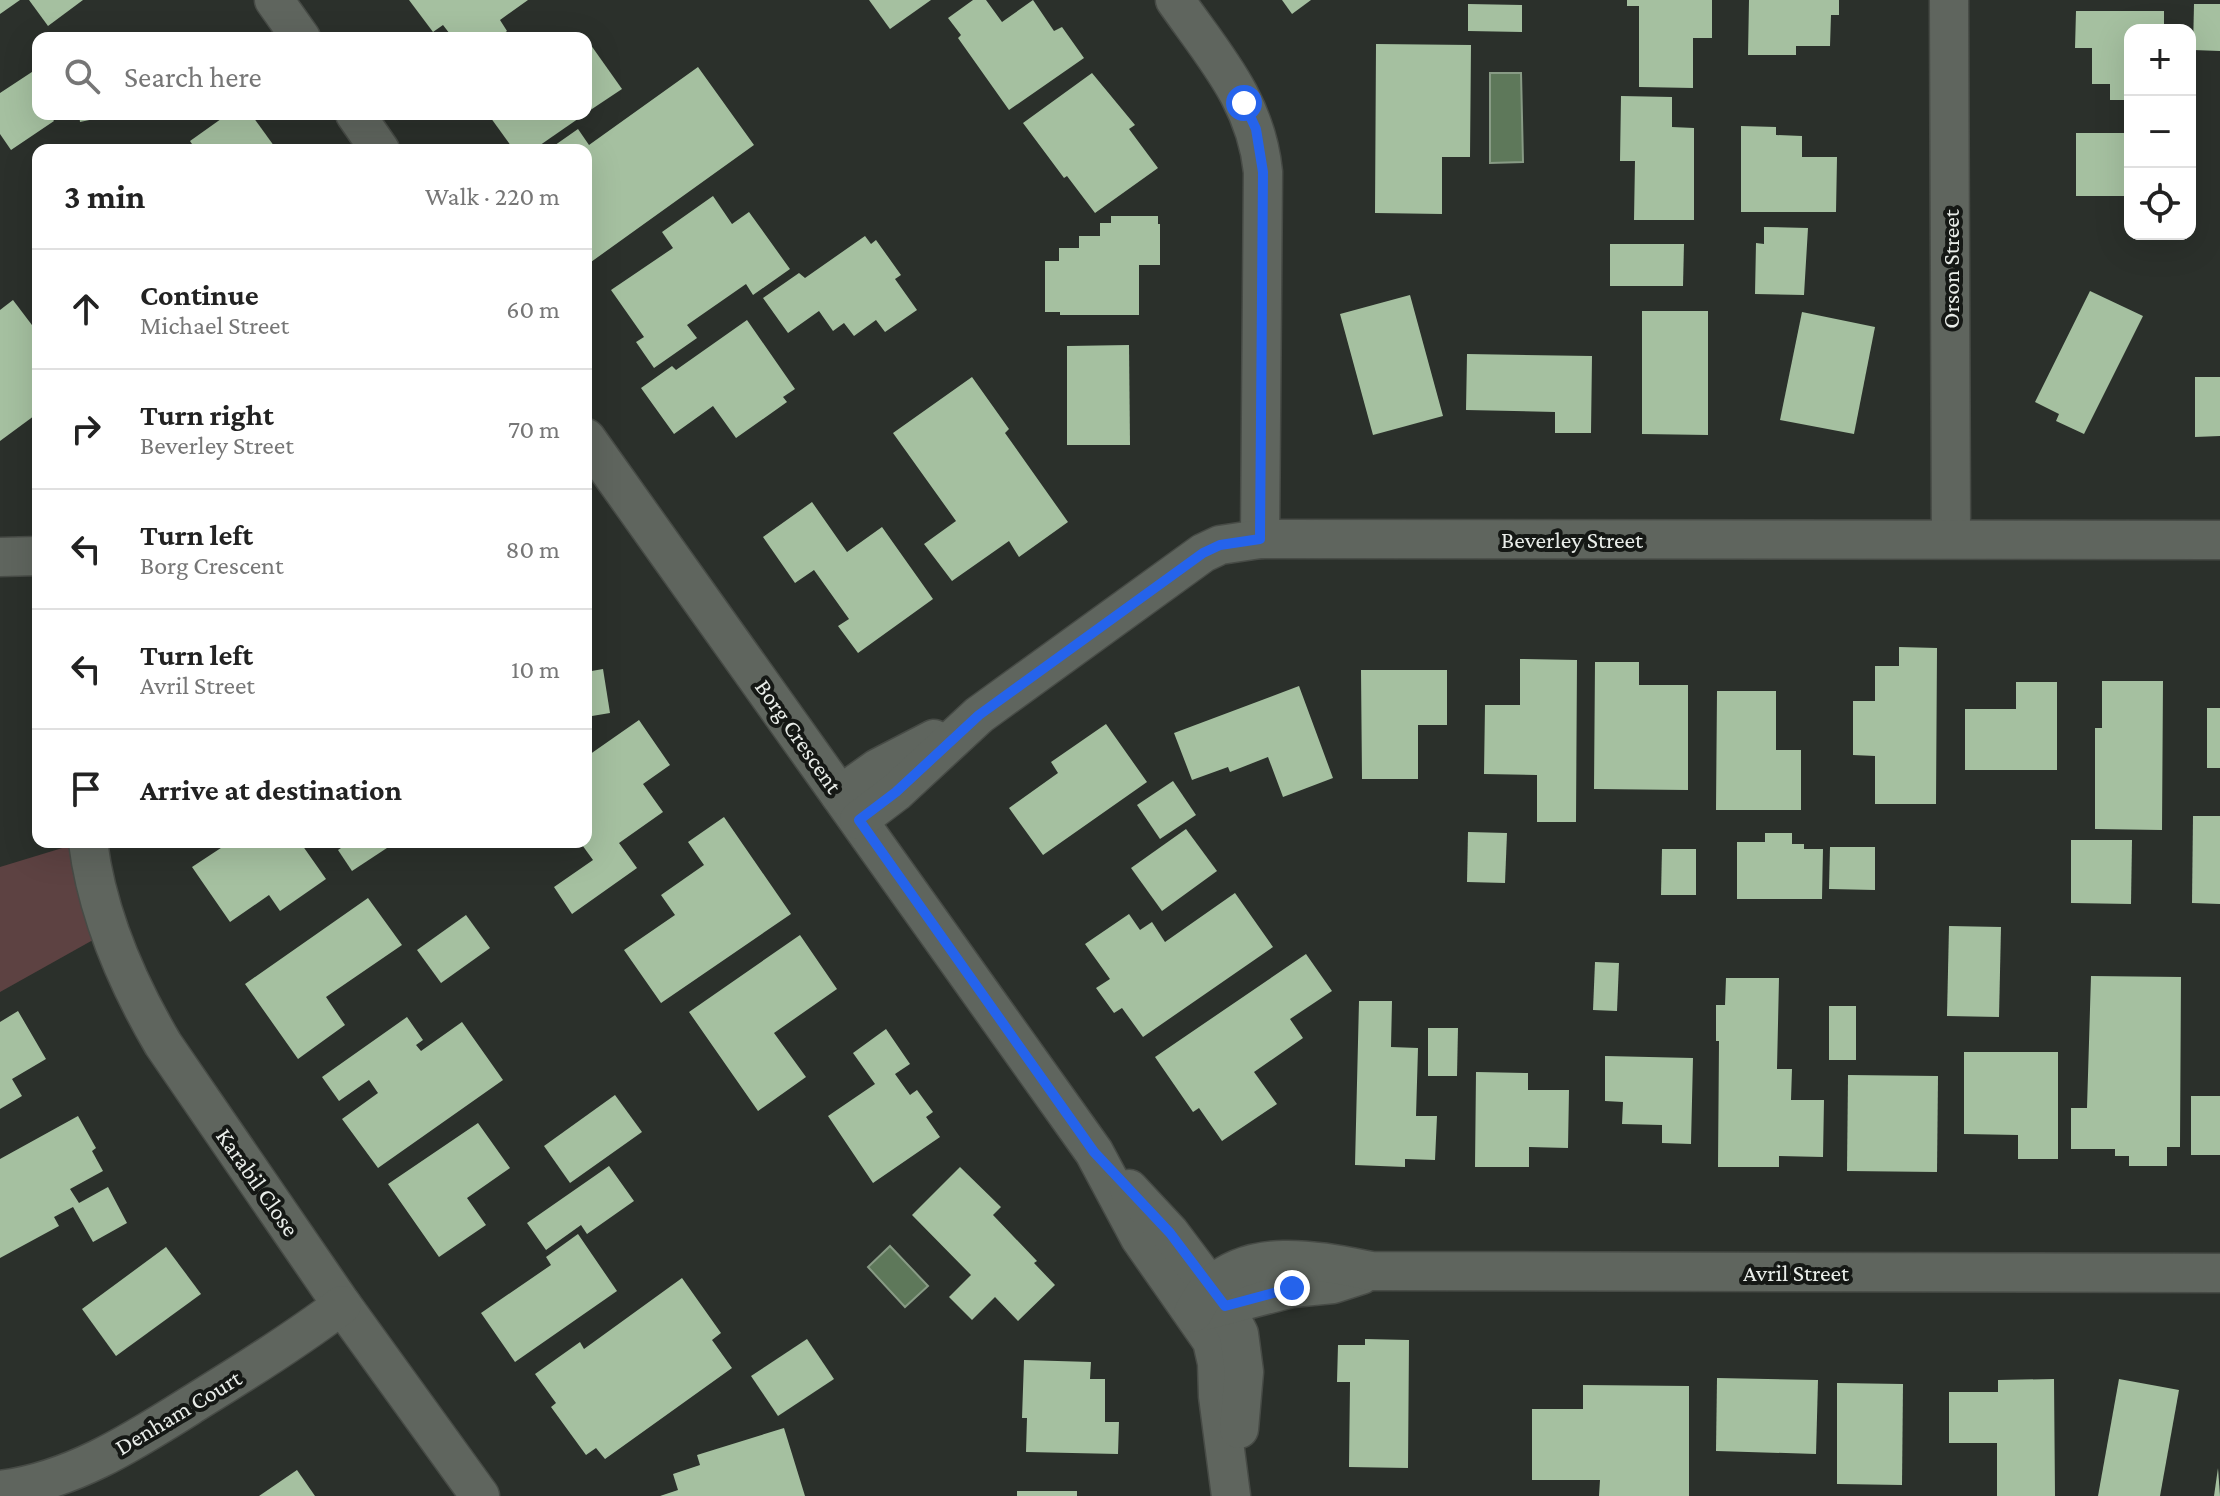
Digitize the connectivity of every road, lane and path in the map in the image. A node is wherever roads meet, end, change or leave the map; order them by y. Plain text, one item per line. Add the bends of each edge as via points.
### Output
1 (274, 0) edge
2 (1175, 0) edge
3 (1949, 0) edge
4 (297, 32) edge
5 (359, 120) edge
6 (376, 144) edge
7 (592, 446) edge
8 (1260, 539) junction
9 (1951, 539) junction
10 (2220, 540) edge
11 (32, 556) edge
12 (0, 557) edge
13 (850, 808) junction
14 (89, 848) edge
15 (2220, 1273) edge
16 (1209, 1302) junction
17 (342, 1305) junction
18 (0, 1490) edge
19 (480, 1496) edge
20 (1232, 1496) edge

1 - 4 street
2 - 8 street via 1237,89 1260,145
3 - 9 street, Orson Street
5 - 6 street
7 - 13 street, Borg Crescent
8 - 9 street, Beverley Street
8 - 13 street, Beverley Street via 1203,553 979,715 878,768
9 - 10 street, Beverley Street
11 - 12 street
13 - 16 street, Borg Crescent via 1094,1152 1140,1238
14 - 17 street, Karabil Close via 103,913 142,1008
15 - 16 street, Avril Street via 1371,1271 1333,1284
16 - 20 street, Borg Crescent
17 - 18 street, Denham Court via 99,1460 28,1487
17 - 19 street, Karabil Close

